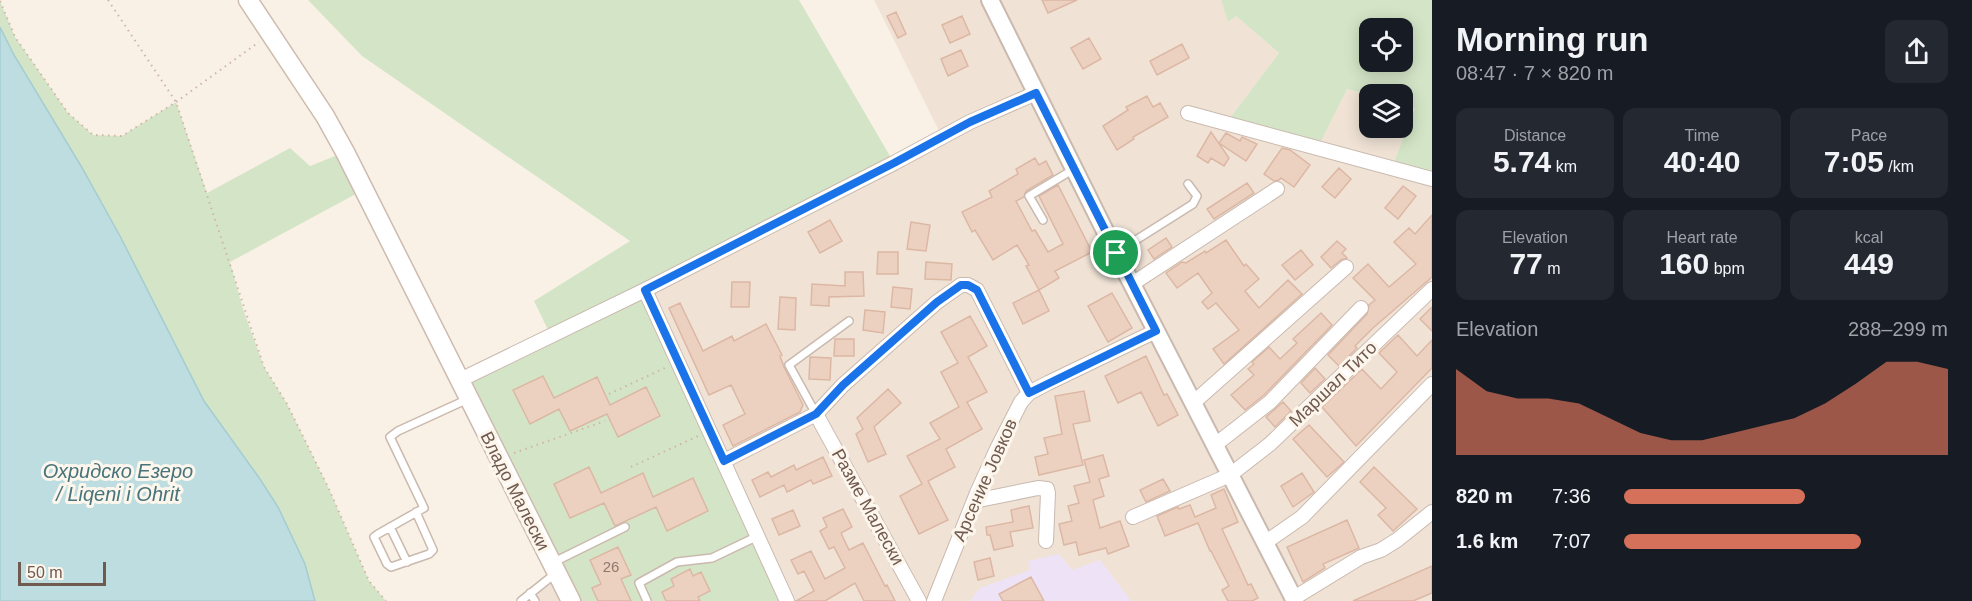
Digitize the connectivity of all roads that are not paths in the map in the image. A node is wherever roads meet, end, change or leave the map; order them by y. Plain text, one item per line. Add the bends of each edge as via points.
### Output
1 (249, 0) edge
2 (990, 0) edge
3 (1036, 93) junction
4 (1188, 113) dead end
5 (1074, 169) junction
6 (1432, 179) edge
7 (1188, 184) dead end
8 (1277, 189) dead end
9 (1043, 220) dead end
10 (1116, 253) junction
11 (1346, 267) dead end
12 (1132, 284) junction
13 (1432, 289) edge
14 (645, 290) junction
15 (1361, 308) dead end
16 (849, 321) dead end
17 (1156, 331) junction
18 (460, 380) junction
19 (1432, 384) edge
20 (1029, 393) junction
21 (469, 398) junction
22 (1193, 403) junction
23 (816, 414) junction
24 (1215, 445) junction
25 (724, 461) junction
26 (1230, 475) junction
27 (974, 501) junction
28 (416, 512) junction
29 (1432, 512) edge
30 (1133, 517) dead end
31 (390, 527) junction
32 (625, 527) dead end
33 (758, 536) junction
34 (1046, 541) dead end
35 (1266, 542) junction
36 (407, 562) junction
37 (554, 568) junction
38 (530, 593) junction
39 (1295, 599) edge
40 (520, 601) edge
41 (535, 601) edge
42 (571, 601) edge
43 (647, 601) edge
44 (787, 601) edge
45 (919, 601) edge
46 (934, 601) edge

1 - 18 main road, Владо Малески via 345,152
2 - 3 street
3 - 5 street
3 - 14 street via 970,122
4 - 6 street
5 - 9 lane via 1029,196
5 - 10 street
7 - 10 lane via 1197,196 1193,204
8 - 12 street
10 - 12 street
11 - 22 street
12 - 17 street
13 - 26 street, Маршал Тито via 1270,444
14 - 18 street
14 - 25 street
15 - 24 street, Маршал Тито via 1270,402
16 - 23 lane via 789,365
17 - 20 street, Арсение Јовков
17 - 22 street
18 - 21 main road, Владо Малески
19 - 35 street via 1302,517
20 - 23 street via 977,290 961,285 860,370
20 - 27 street, Арсение Јовков via 1014,414
21 - 28 lane via 390,437 424,508
21 - 37 main road, Владо Малески
22 - 24 street
23 - 25 street
23 - 45 street, Разме Малески
24 - 26 street
25 - 33 street
26 - 30 street, Маршал Тито
26 - 35 street
27 - 34 street via 1047,489
27 - 46 street, Арсение Јовков
28 - 31 lane
28 - 36 lane via 433,550
29 - 39 street via 1397,540 1361,557
31 - 36 lane
31 - 36 lane via 374,537 375,542 391,567
32 - 37 lane
33 - 43 lane via 712,558 677,562 639,583
33 - 44 street
35 - 39 street
37 - 38 lane
37 - 42 main road, Владо Малески
38 - 40 lane
38 - 41 lane

